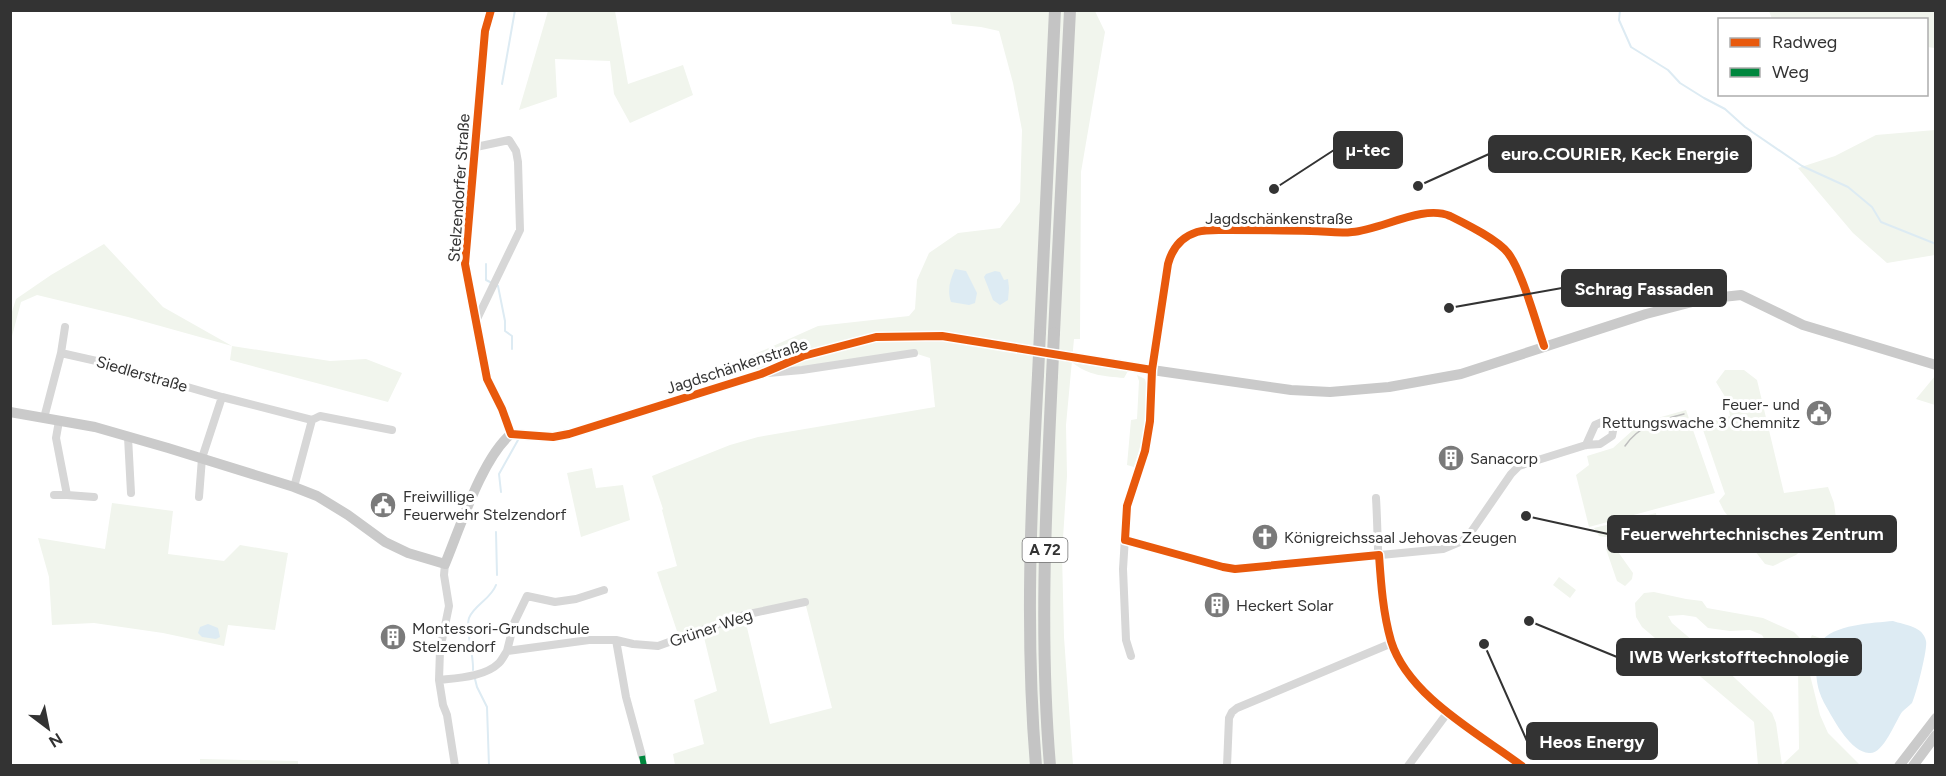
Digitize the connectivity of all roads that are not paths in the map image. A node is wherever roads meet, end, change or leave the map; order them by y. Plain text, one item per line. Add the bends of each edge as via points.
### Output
1 (491, 10) edge
2 (1055, 10) edge
3 (1070, 10) edge
4 (476, 147) junction
5 (476, 321) junction
6 (65, 327) dead end
7 (1544, 346) junction
8 (61, 353) junction
9 (914, 353) dead end
10 (1935, 365) edge
11 (1152, 370) junction
12 (761, 374) junction
13 (222, 397) junction
14 (10, 412) edge
15 (44, 418) junction
16 (312, 420) junction
17 (59, 421) junction
18 (392, 430) dead end
19 (511, 434) junction
20 (128, 437) junction
21 (1586, 445) dead end
22 (202, 458) junction
23 (294, 487) junction
24 (131, 493) dead end
25 (54, 495) dead end
26 (67, 495) junction
27 (94, 497) dead end
28 (199, 497) dead end
29 (1376, 498) dead end
30 (1125, 540) junction
31 (1379, 555) junction
32 (445, 564) junction
33 (603, 590) dead end
34 (805, 602) dead end
35 (616, 640) junction
36 (1392, 643) junction
37 (507, 651) junction
38 (1131, 656) dead end
39 (439, 680) junction
40 (1448, 712) junction
41 (1935, 718) edge
42 (1935, 735) edge
43 (642, 756) dead end
44 (455, 765) edge
45 (1036, 765) edge
46 (1050, 765) edge
47 (1227, 765) edge
48 (1408, 765) edge
49 (1521, 765) edge
50 (1899, 765) edge
51 (1913, 765) edge

1 - 4 street, Stelzendorfer Straße via 485,31
2 - 45 highway, A 72, bridge via 1032,490 1029,636
3 - 46 highway, A 72, bridge via 1046,525 1043,639
4 - 5 street, Stelzendorfer Straße via 465,264
4 - 5 street via 509,140 516,151 520,230
5 - 19 street, Stelzendorfer Straße via 487,379
6 - 8 street
7 - 10 main road, Jagdschänkenstraße via 1686,304 1741,295 1803,325
7 - 11 main road, Jagdschänkenstraße via 1461,374 1370,390 1291,390
7 - 11 street, Jagdschänkenstraße via 1508,253 1455,219 1432,212 1350,233 1250,230 1200,231 1187,236 1173,250 1168,264
8 - 13 street, Siedlerstraße
8 - 15 street
9 - 12 street, Jagdschänkenstraße
11 - 12 main road, Jagdschänkenstraße via 942,336 876,337 803,356
11 - 30 street, Jagdschänkenstraße via 1150,421 1145,451 1127,506
12 - 19 main road, Jagdschänkenstraße via 569,434
13 - 16 street, Siedlerstraße
13 - 22 street
14 - 15 main road
15 - 17 main road
16 - 18 street, Siedlerstraße via 320,416
16 - 23 street
17 - 20 main road
17 - 26 street via 56,438
19 - 32 main road via 484,473
20 - 22 main road
20 - 24 street
21 - 31 street via 1519,466 1462,541 1443,549
22 - 23 main road
22 - 28 street
23 - 32 main road via 317,496 392,546
25 - 26 street
26 - 27 street
29 - 31 street
30 - 31 street via 1235,568
30 - 38 street, Jagdschänkenstraße via 1126,640
31 - 36 street
32 - 39 street via 449,606 440,650
33 - 37 street via 555,602 527,596
34 - 35 street, Grüner Weg via 744,615 658,646
35 - 37 street, Grüner Weg
35 - 43 street
36 - 40 street via 1422,691
36 - 47 street via 1237,708 1229,718
37 - 39 street via 499,663 487,670
39 - 44 street
40 - 48 street
40 - 49 street
41 - 50 main road
42 - 51 main road

